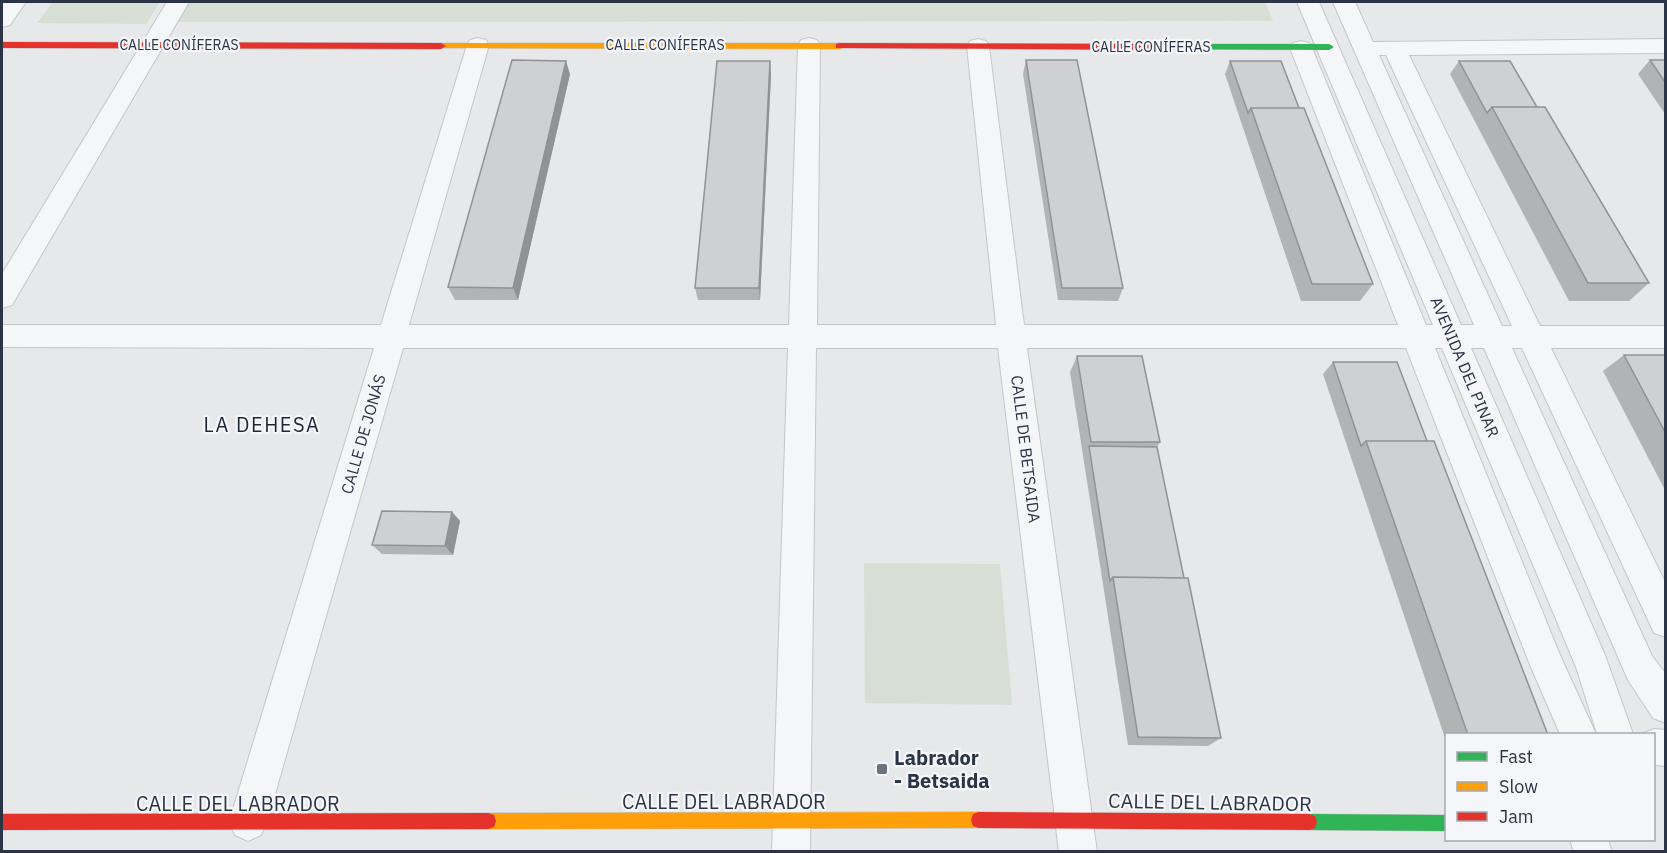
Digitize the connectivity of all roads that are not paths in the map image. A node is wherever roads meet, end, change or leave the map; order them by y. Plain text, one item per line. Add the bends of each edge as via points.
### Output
1 (15, 2) edge
2 (178, 2) edge
3 (1308, 2) edge
4 (1344, 2) edge
5 (2, 20) edge
6 (2, 45) edge
7 (152, 45) junction
8 (478, 45) junction
9 (809, 45) junction
10 (978, 46) junction
11 (1665, 46) edge
12 (1315, 48) junction
13 (1366, 48) junction
14 (1394, 48) junction
15 (2, 297) edge
16 (2, 336) edge
17 (392, 336) junction
18 (803, 337) junction
19 (1011, 337) junction
20 (1416, 337) junction
21 (1452, 337) junction
22 (1494, 337) junction
23 (1531, 337) junction
24 (1665, 337) edge
25 (1665, 621) edge
26 (1665, 705) edge
27 (1577, 733) edge
28 (1614, 733) edge
29 (793, 820) junction
30 (2, 822) edge
31 (248, 822) junction
32 (1445, 823) edge
33 (1076, 836) edge
34 (791, 852) edge

1 - 5 street
2 - 7 street
3 - 12 street, AVENIDA DEL PINAR
4 - 13 street
6 - 7 street, CALLE CONÍFERAS
7 - 8 street, CALLE CONÍFERAS
7 - 15 street
8 - 9 street, CALLE CONÍFERAS
8 - 17 street, CALLE DE JONÁS
9 - 10 street, CALLE CONÍFERAS
9 - 18 street
10 - 12 street, CALLE CONÍFERAS
10 - 19 street, CALLE DE BETSAIDA
11 - 14 street
12 - 20 street, AVENIDA DEL PINAR
12 - 21 street, AVENIDA DEL PINAR
13 - 14 street
13 - 22 street
14 - 23 street
16 - 17 street
17 - 18 street
17 - 31 street, CALLE DE JONÁS
18 - 19 street
18 - 29 street
19 - 20 street
19 - 33 street, CALLE DE BETSAIDA
20 - 21 street
20 - 27 street, AVENIDA DEL PINAR via 1546,666
21 - 22 street
21 - 28 street, AVENIDA DEL PINAR via 1593,667
22 - 23 street
22 - 26 street via 1640,668
23 - 24 street
23 - 25 street
29 - 31 street, CALLE DEL LABRADOR
29 - 33 street, CALLE DEL LABRADOR
29 - 34 street
30 - 31 street, CALLE DEL LABRADOR
32 - 33 street, CALLE DEL LABRADOR

